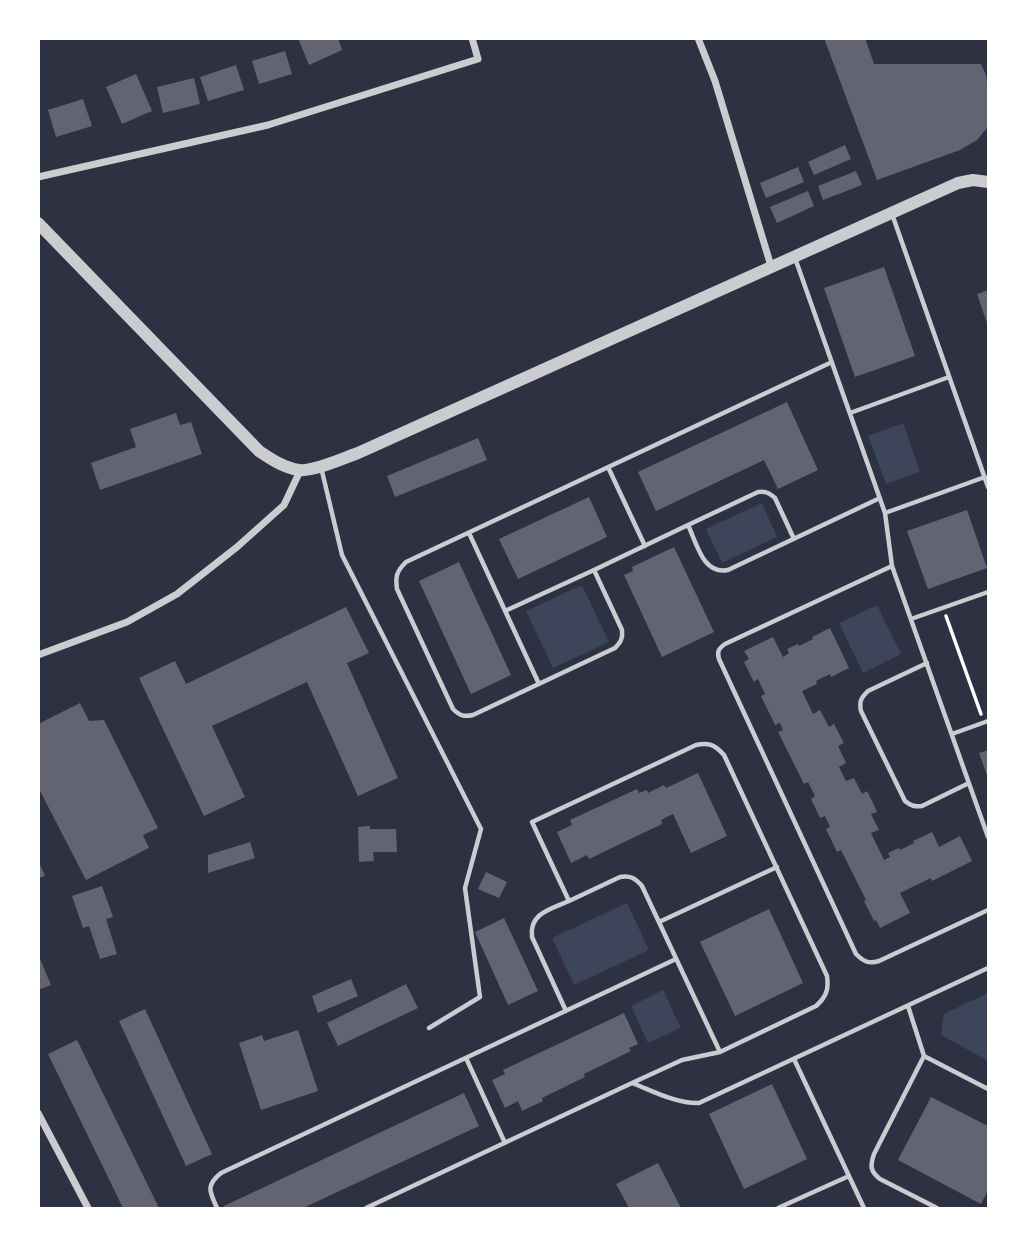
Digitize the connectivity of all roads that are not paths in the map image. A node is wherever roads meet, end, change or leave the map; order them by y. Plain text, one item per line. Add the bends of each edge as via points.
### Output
1 (472, 38) edge
2 (698, 38) edge
3 (38, 177) edge
4 (989, 182) edge
5 (891, 212) junction
6 (38, 223) edge
7 (794, 256) junction
8 (771, 266) junction
9 (832, 362) junction
10 (950, 377) junction
11 (850, 413) junction
12 (321, 467) junction
13 (608, 467) junction
14 (300, 471) junction
15 (985, 477) junction
16 (989, 487) edge
17 (880, 498) junction
18 (885, 513) junction
19 (688, 525) junction
20 (469, 533) junction
21 (794, 539) junction
22 (645, 546) junction
23 (892, 566) junction
24 (594, 570) junction
25 (989, 592) edge
26 (505, 611) junction
27 (911, 619) junction
28 (38, 655) edge
29 (927, 663) junction
30 (539, 684) junction
31 (986, 722) edge
32 (952, 734) junction
33 (969, 783) junction
34 (989, 837) edge
35 (776, 867) junction
36 (569, 901) junction
37 (989, 910) edge
38 (659, 922) junction
39 (677, 959) junction
40 (989, 968) edge
41 (908, 1006) junction
42 (566, 1011) junction
43 (429, 1028) dead end
44 (720, 1052) junction
45 (924, 1056) junction
46 (466, 1058) junction
47 (794, 1059) junction
48 (632, 1083) junction
49 (989, 1089) edge
50 (38, 1114) edge
51 (49, 1131) junction
52 (38, 1136) edge
53 (505, 1143) junction
54 (849, 1176) junction
55 (88, 1209) edge
56 (217, 1209) edge
57 (366, 1209) edge
58 (778, 1209) edge
59 (864, 1209) edge
60 (937, 1209) edge

1 - 3 street via 478,59 268,125
2 - 8 street
4 - 5 street via 958,183
5 - 7 street
5 - 10 lane
6 - 14 street via 259,451
7 - 8 street
7 - 9 lane
8 - 12 street
9 - 11 lane
9 - 13 lane
10 - 11 lane
10 - 15 lane
11 - 17 lane
12 - 14 street
12 - 43 lane via 342,555 481,830 465,888 480,997
13 - 20 lane
13 - 22 lane
14 - 28 street via 284,505 177,594 127,622
15 - 16 lane
15 - 18 lane
17 - 18 lane
17 - 21 lane
18 - 23 lane
19 - 21 lane via 706,563 719,572
19 - 21 lane via 765,491 775,498
19 - 22 lane
20 - 26 lane
20 - 30 lane via 406,562 395,578 397,589 458,714 473,715
22 - 24 lane
23 - 27 lane
23 - 37 lane via 725,645 717,653 856,954 870,963 879,961
24 - 26 lane
24 - 30 lane via 623,637 615,648
25 - 27 lane
26 - 30 lane
27 - 29 lane
29 - 32 lane
29 - 33 lane via 868,691 862,697 861,710 909,805 922,806
31 - 32 lane
32 - 33 lane
33 - 34 lane
35 - 36 lane via 724,755 718,747 705,743 532,822
35 - 38 lane
35 - 44 lane via 827,976 828,988 816,1006
36 - 38 lane via 628,876 642,886
36 - 42 lane via 542,913 531,928
38 - 39 lane
39 - 42 lane
39 - 44 lane
40 - 41 lane
41 - 45 lane
41 - 47 lane
42 - 46 lane
44 - 48 lane via 682,1060
45 - 49 lane
45 - 60 lane via 870,1165 880,1179
46 - 53 lane
46 - 56 lane via 221,1173 210,1187
47 - 48 lane via 699,1103 690,1104
47 - 54 lane
48 - 53 lane
50 - 51 street
51 - 52 lane
51 - 55 street
53 - 57 lane
54 - 58 lane
54 - 59 lane

